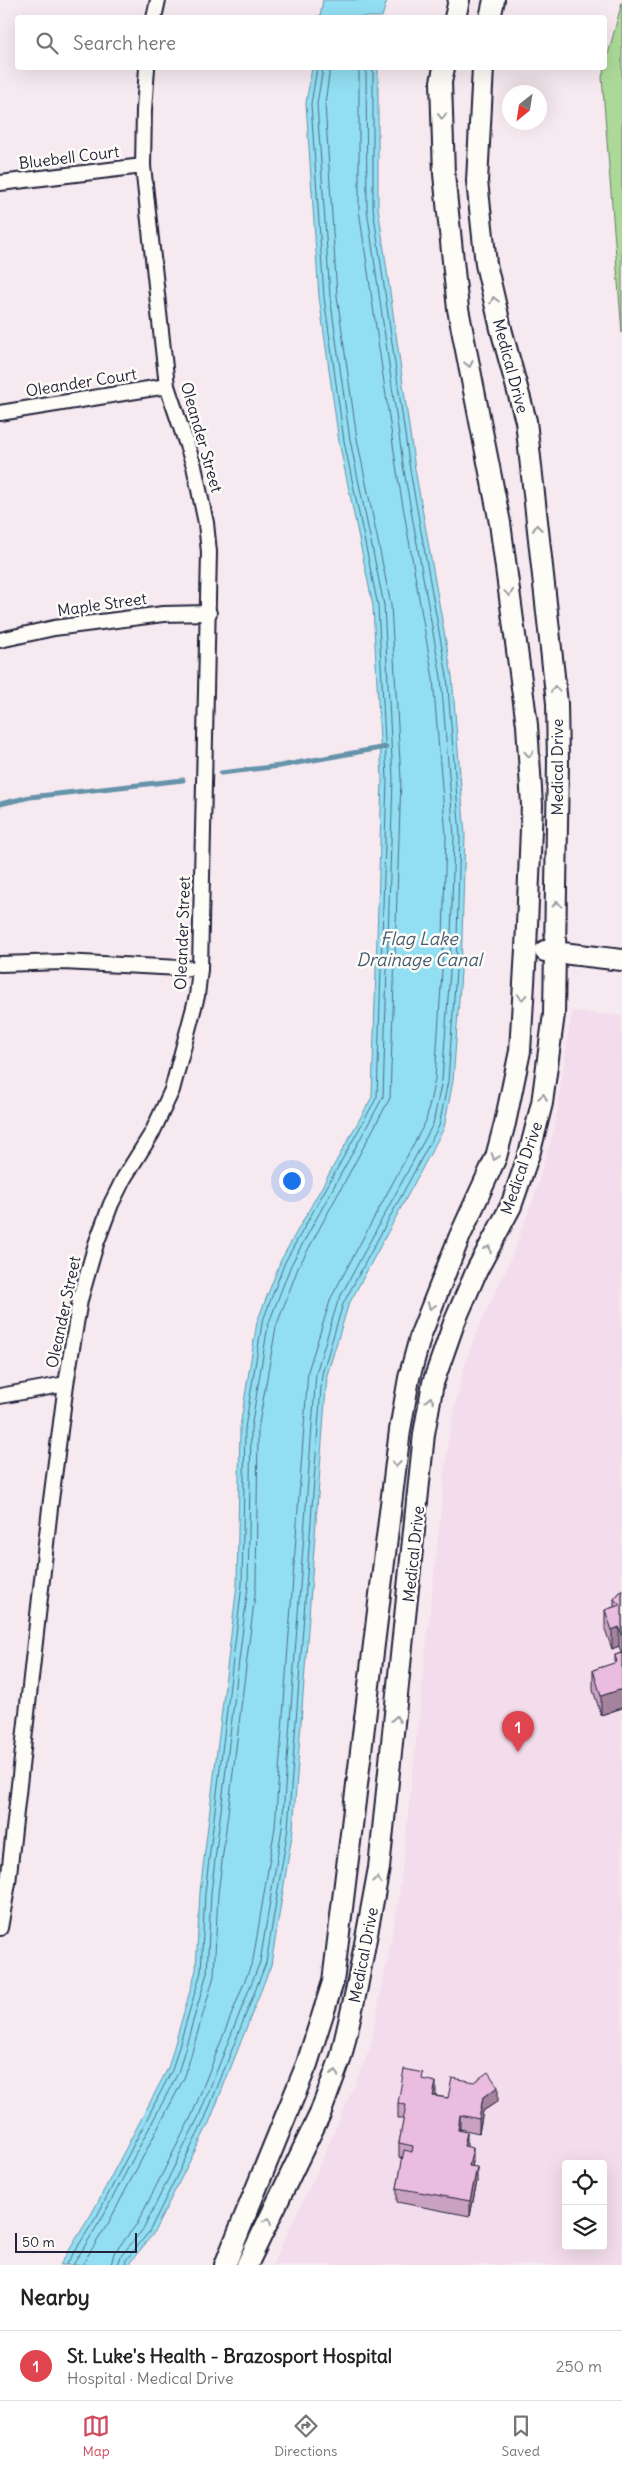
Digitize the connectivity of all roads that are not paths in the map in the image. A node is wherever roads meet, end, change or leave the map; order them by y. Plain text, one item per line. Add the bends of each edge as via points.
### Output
1 (158, 0) edge
2 (459, 0) edge
3 (494, 0) edge
4 (155, 15) edge
5 (456, 15) edge
6 (491, 15) edge
7 (148, 70) edge
8 (444, 70) edge
9 (483, 70) edge
10 (143, 166) junction
11 (0, 183) edge
12 (167, 386) junction
13 (0, 413) edge
14 (209, 613) junction
15 (0, 640) edge
16 (526, 949) junction
17 (556, 953) junction
18 (622, 960) edge
19 (0, 964) edge
20 (200, 969) junction
21 (66, 1384) junction
22 (0, 1396) edge
23 (0, 1928) edge
24 (225, 2265) edge
25 (247, 2265) edge

1 - 4 street
2 - 5 street
3 - 6 street
7 - 10 street, Oleander Street
8 -> 16 street, Medical Drive via 444,174 458,309 500,523 527,725 532,805
17 -> 9 street, Medical Drive via 557,703 526,421 486,264 477,181
10 - 11 street, Bluebell Court
10 - 12 street, Oleander Street
12 - 13 street, Oleander Court
12 - 14 street, Oleander Street via 201,494 209,552
14 - 15 street, Maple Street via 163,614 64,626
14 - 20 street, Oleander Street
16 - 17 street
16 -> 24 street, Medical Drive via 520,1051 496,1157 436,1292 409,1378 333,1982 307,2064
17 - 18 street
25 -> 17 street, Medical Drive via 320,2114 345,2039 379,1868 424,1434 433,1382 477,1270 512,1206 530,1151 550,1054
19 - 20 street via 63,962
20 - 21 street, Oleander Street via 197,996 172,1090 152,1134 111,1204 96,1244 80,1300
21 - 22 street
21 - 23 street, Oleander Street via 8,1883

